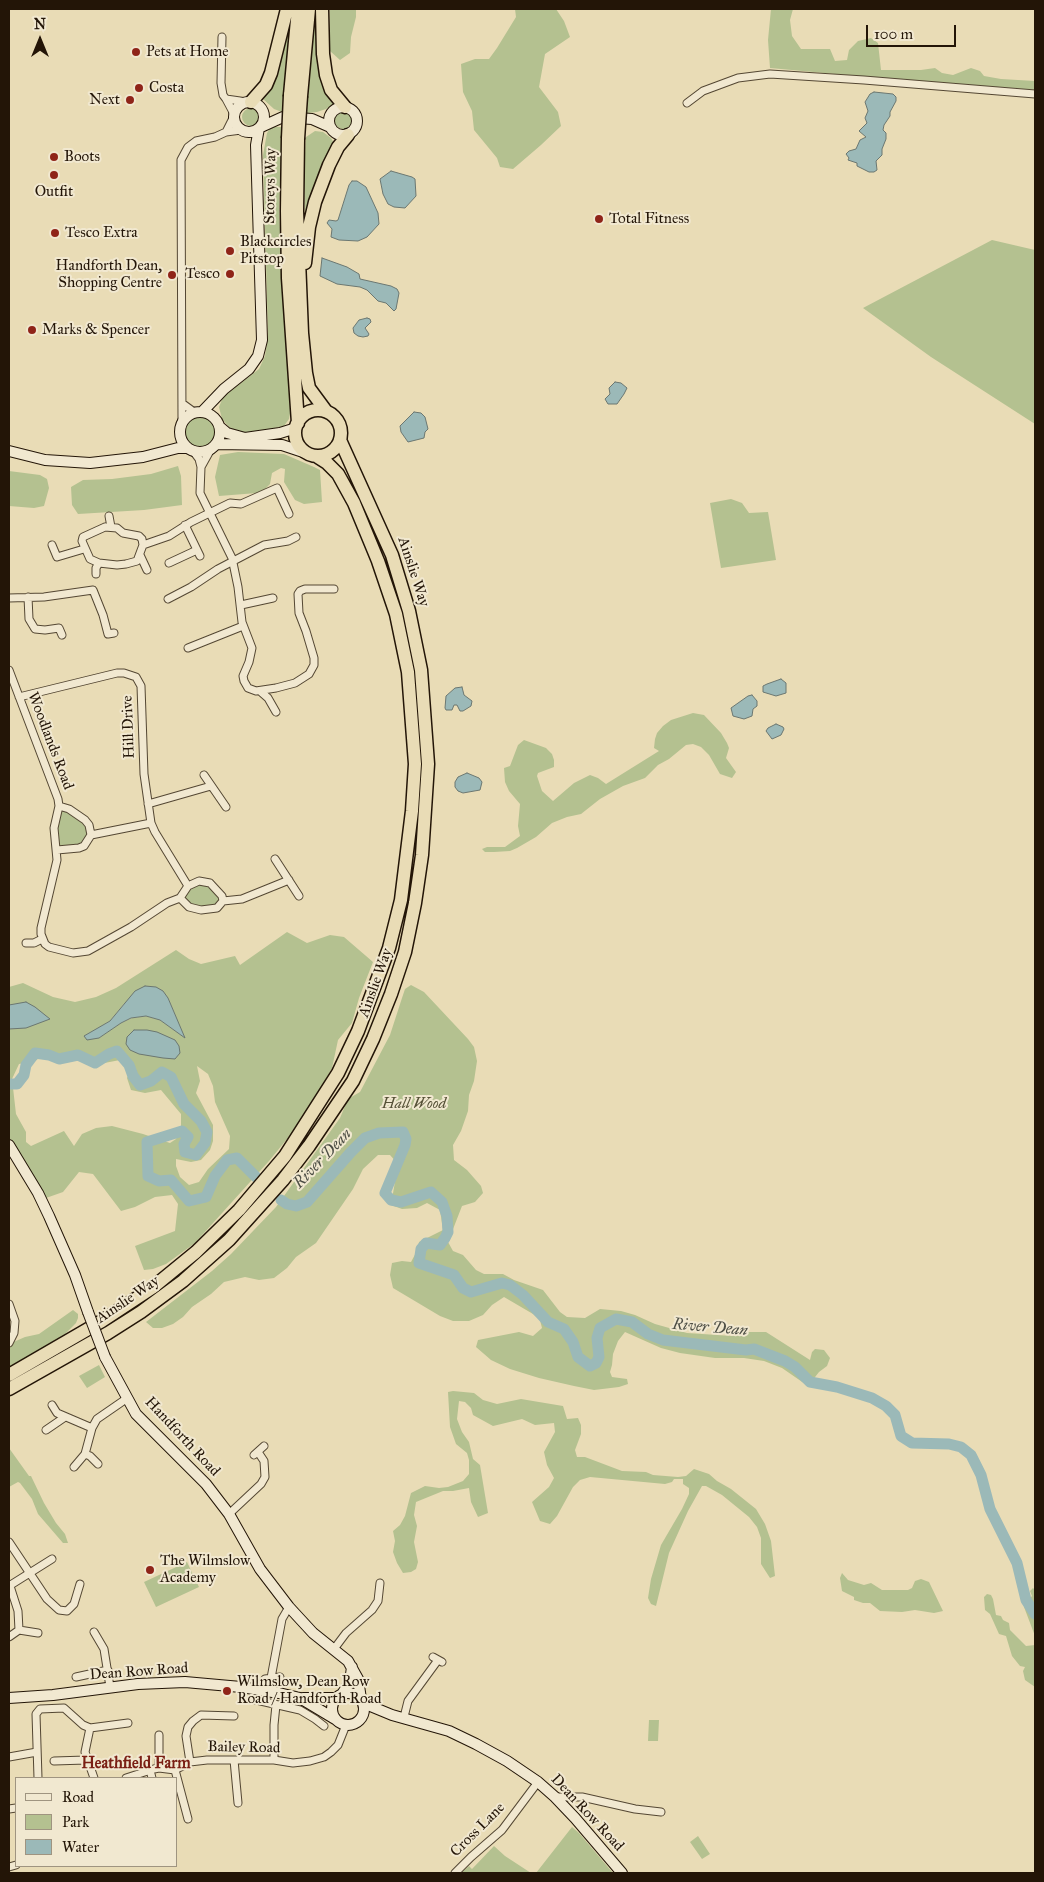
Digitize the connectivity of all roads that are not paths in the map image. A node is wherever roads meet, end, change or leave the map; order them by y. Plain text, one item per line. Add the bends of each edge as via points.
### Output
1 (287, 9) edge
2 (298, 9) edge
3 (309, 9) edge
4 (322, 9) edge
5 (222, 37) dead end
6 (1035, 94) edge
7 (295, 96) junction
8 (226, 99) junction
9 (249, 102) junction
10 (687, 104) dead end
11 (345, 107) junction
12 (234, 116) junction
13 (260, 127) junction
14 (330, 127) junction
15 (243, 131) junction
16 (226, 132) junction
17 (348, 135) junction
18 (293, 139) junction
19 (256, 145) junction
20 (302, 333) junction
21 (216, 397) junction
22 (183, 404) junction
23 (326, 411) junction
24 (198, 412) junction
25 (182, 421) junction
26 (218, 423) junction
27 (297, 425) junction
28 (179, 434) junction
29 (340, 440) junction
30 (214, 447) junction
31 (165, 450) junction
32 (190, 450) junction
33 (9, 451) edge
34 (313, 455) junction
35 (201, 468) junction
36 (210, 513) junction
37 (289, 514) dead end
38 (109, 516) dead end
39 (186, 525) junction
40 (111, 526) junction
41 (296, 537) dead end
42 (52, 545) dead end
43 (143, 545) junction
44 (84, 548) junction
45 (140, 555) junction
46 (233, 560) junction
47 (99, 563) junction
48 (169, 563) dead end
49 (147, 570) dead end
50 (96, 574) dead end
51 (334, 589) dead end
52 (9, 598) edge
53 (28, 598) junction
54 (273, 598) dead end
55 (168, 599) dead end
56 (241, 605) junction
57 (243, 626) junction
58 (114, 633) dead end
59 (62, 635) dead end
60 (188, 648) dead end
61 (9, 670) edge
62 (260, 691) junction
63 (20, 697) junction
64 (276, 712) dead end
65 (204, 775) dead end
66 (211, 786) junction
67 (148, 804) junction
68 (59, 806) junction
69 (226, 808) dead end
70 (151, 823) junction
71 (91, 835) junction
72 (58, 850) junction
73 (275, 859) dead end
74 (289, 880) junction
75 (188, 886) junction
76 (299, 896) dead end
77 (180, 898) junction
78 (223, 901) junction
79 (42, 939) junction
80 (26, 942) dead end
81 (9, 1145) edge
82 (9, 1304) edge
83 (9, 1343) edge
84 (9, 1375) edge
85 (9, 1389) edge
86 (126, 1398) junction
87 (52, 1406) dead end
88 (65, 1416) junction
89 (92, 1428) junction
90 (46, 1430) dead end
91 (264, 1446) dead end
92 (85, 1454) junction
93 (98, 1464) dead end
94 (74, 1468) dead end
95 (229, 1514) junction
96 (9, 1542) edge
97 (52, 1559) dead end
98 (31, 1574) junction
99 (380, 1583) dead end
100 (80, 1584) dead end
101 (10, 1586) edge
102 (289, 1607) junction
103 (19, 1630) junction
104 (94, 1632) dead end
105 (38, 1633) dead end
106 (9, 1637) edge
107 (334, 1649) junction
108 (438, 1659) dead end
109 (352, 1667) junction
110 (108, 1670) junction
111 (76, 1677) dead end
112 (280, 1677) dead end
113 (110, 1687) junction
114 (339, 1696) junction
115 (9, 1698) edge
116 (300, 1698) junction
117 (252, 1699) dead end
118 (362, 1701) junction
119 (276, 1705) junction
120 (392, 1715) junction
121 (234, 1716) dead end
122 (404, 1717) junction
123 (335, 1719) junction
124 (360, 1721) junction
125 (128, 1723) dead end
126 (346, 1725) junction
127 (324, 1726) dead end
128 (90, 1728) junction
129 (159, 1735) dead end
130 (37, 1752) junction
131 (9, 1757) edge
132 (86, 1760) junction
133 (234, 1760) junction
134 (274, 1760) junction
135 (54, 1761) dead end
136 (190, 1762) junction
137 (159, 1768) junction
138 (150, 1770) junction
139 (175, 1770) junction
140 (38, 1777) edge
141 (94, 1777) edge
142 (129, 1777) edge
143 (152, 1777) edge
144 (177, 1777) edge
145 (178, 1781) edge
146 (538, 1782) junction
147 (555, 1797) junction
148 (238, 1804) dead end
149 (661, 1812) dead end
150 (188, 1819) dead end
151 (455, 1873) edge
152 (622, 1873) edge

1 - 9 highway via 272,72 266,85
2 - 7 highway, Storeys Way
3 - 7 highway, Storeys Way
4 - 11 highway via 326,75
5 - 8 street via 221,83
6 - 10 street via 770,74 729,81 703,91
7 - 18 highway, Storeys Way, bridge
8 - 9 street
8 - 12 street
9 - 12 street via 239,105
9 - 13 street via 263,112
11 - 14 street via 330,115
11 - 17 street via 357,120 355,129
12 - 15 street via 236,125
12 - 16 street
13 - 14 street via 282,117 312,119
13 - 15 street via 252,132
13 - 19 street
14 - 17 street via 335,134
15 - 16 street
15 - 19 street
16 - 22 street via 190,144 181,160
17 - 20 highway via 329,165 309,227
18 - 20 highway, Storeys Way
18 - 27 highway, Storeys Way via 287,211
19 - 21 street via 262,340 258,356 249,369
20 - 23 highway, Storeys Way via 309,388
21 - 24 street
21 - 26 street
22 - 24 street
22 - 25 street
23 - 27 highway via 310,412
23 - 29 highway via 336,418 340,426
24 - 25 street
24 - 26 street via 207,413
25 - 28 street
26 - 27 street via 227,433 245,438 280,432
26 - 30 street via 220,433
27 - 34 highway via 298,443
28 - 31 street
28 - 32 street
29 - 34 highway via 327,454
29 - 85 highway, Ainslie Way via 392,555 409,612 423,688 428,764 422,855 405,952 391,994 353,1081 298,1159 229,1240 183,1281 141,1312
30 - 32 street via 199,452
30 - 34 street via 276,445
30 - 35 street
31 - 32 street
31 - 33 street via 143,457 90,463 45,460
32 - 35 street via 199,459
34 - 84 highway, Ainslie Way via 338,474 357,511 396,614 408,672 414,764 412,811 401,900 389,948 338,1073 285,1156 239,1210 196,1252 152,1288
35 - 36 street via 200,493
36 - 37 street via 277,488
36 - 39 street
36 - 46 street
38 - 40 street
39 - 43 street via 169,536
39 - 48 street via 198,553
40 - 43 street via 138,536
40 - 44 street via 83,537
41 - 46 street via 264,545
42 - 44 street via 57,557
43 - 45 street
44 - 47 street via 90,559
45 - 47 street via 137,560 126,564
45 - 49 street
46 - 55 street
46 - 56 street
47 - 50 street
51 - 62 street via 305,589 298,594 299,613 314,658 310,674 295,683
52 - 53 street
53 - 58 street via 93,590 108,634
53 - 59 street via 30,619 35,629 60,628
54 - 56 street
56 - 57 street
57 - 60 street
57 - 62 street via 252,652 243,679 248,688
61 - 63 street, Woodlands Road
62 - 64 street
63 - 67 street, Hill Drive via 118,673 136,677 141,686
63 - 68 street, Woodlands Road
65 - 66 street
66 - 67 street
66 - 69 street
67 - 70 street, Hill Drive
68 - 71 street via 85,820
68 - 72 street, Woodlands Road via 54,828
70 - 71 street
70 - 75 street, Hill Drive
71 - 72 street via 84,846
72 - 79 street, Woodlands Road via 42,920
73 - 74 street
74 - 76 street
74 - 78 street via 242,899
75 - 77 street
75 - 78 street via 206,881 216,888
77 - 78 street via 189,907 201,910 216,908
77 - 79 street via 80,953 49,948
79 - 80 street
81 - 86 street, Handforth Road, bridge via 49,1216 76,1275 105,1357
82 - 83 street via 15,1321
86 - 89 street via 96,1418
86 - 95 street, Handforth Road via 136,1414 206,1484
87 - 88 street
88 - 89 street
88 - 90 street
89 - 92 street
91 - 95 street via 256,1454 264,1461 265,1477
92 - 93 street
92 - 94 street
95 - 102 street, Handforth Road via 260,1569
96 - 98 street
97 - 98 street
98 - 100 street via 47,1599 59,1610 67,1611 74,1604
98 - 101 street
99 - 107 street via 378,1601 372,1610 346,1633
101 - 103 street via 18,1611
102 - 107 street, Handforth Road via 313,1633
102 - 112 street via 282,1618 268,1679
103 - 105 street
103 - 106 street
104 - 110 street via 104,1650
107 - 109 street, Handforth Road
108 - 122 street via 408,1701
109 - 114 street via 350,1682
109 - 118 street, Handforth Road
110 - 111 street
110 - 113 street
113 - 115 street, Dean Row Road
113 - 116 street, Dean Row Road via 185,1682 241,1687
114 - 116 street, Dean Row Road
114 - 118 street via 353,1694
114 - 123 street via 332,1707
116 - 123 street, Dean Row Road
117 - 119 street
118 - 120 street, Dean Row Road
118 - 124 street via 364,1712
119 - 127 street via 300,1710
119 - 134 street
120 - 122 street, Dean Row Road
120 - 124 street, Dean Row Road via 372,1716
121 - 136 street via 201,1715 188,1727 186,1736
122 - 146 street, Dean Row Road via 441,1728 476,1744 507,1760
123 - 126 street
124 - 126 street
125 - 128 street
126 - 134 street, Bailey Road via 338,1745 324,1757 293,1763
128 - 130 street via 83,1726 64,1708 40,1709 36,1717
128 - 132 street
129 - 137 street
130 - 131 street
130 - 140 street
132 - 135 street
132 - 141 street
133 - 134 street, Bailey Road
133 - 136 street, Bailey Road
133 - 148 street
136 - 139 street, Bailey Road
137 - 138 street
137 - 139 street
138 - 142 street
138 - 143 street
139 - 144 street
145 - 150 street
146 - 147 street, Dean Row Road
146 - 151 street, Cross Lane via 502,1830
147 - 149 street via 582,1797
147 - 152 street, Dean Row Road

